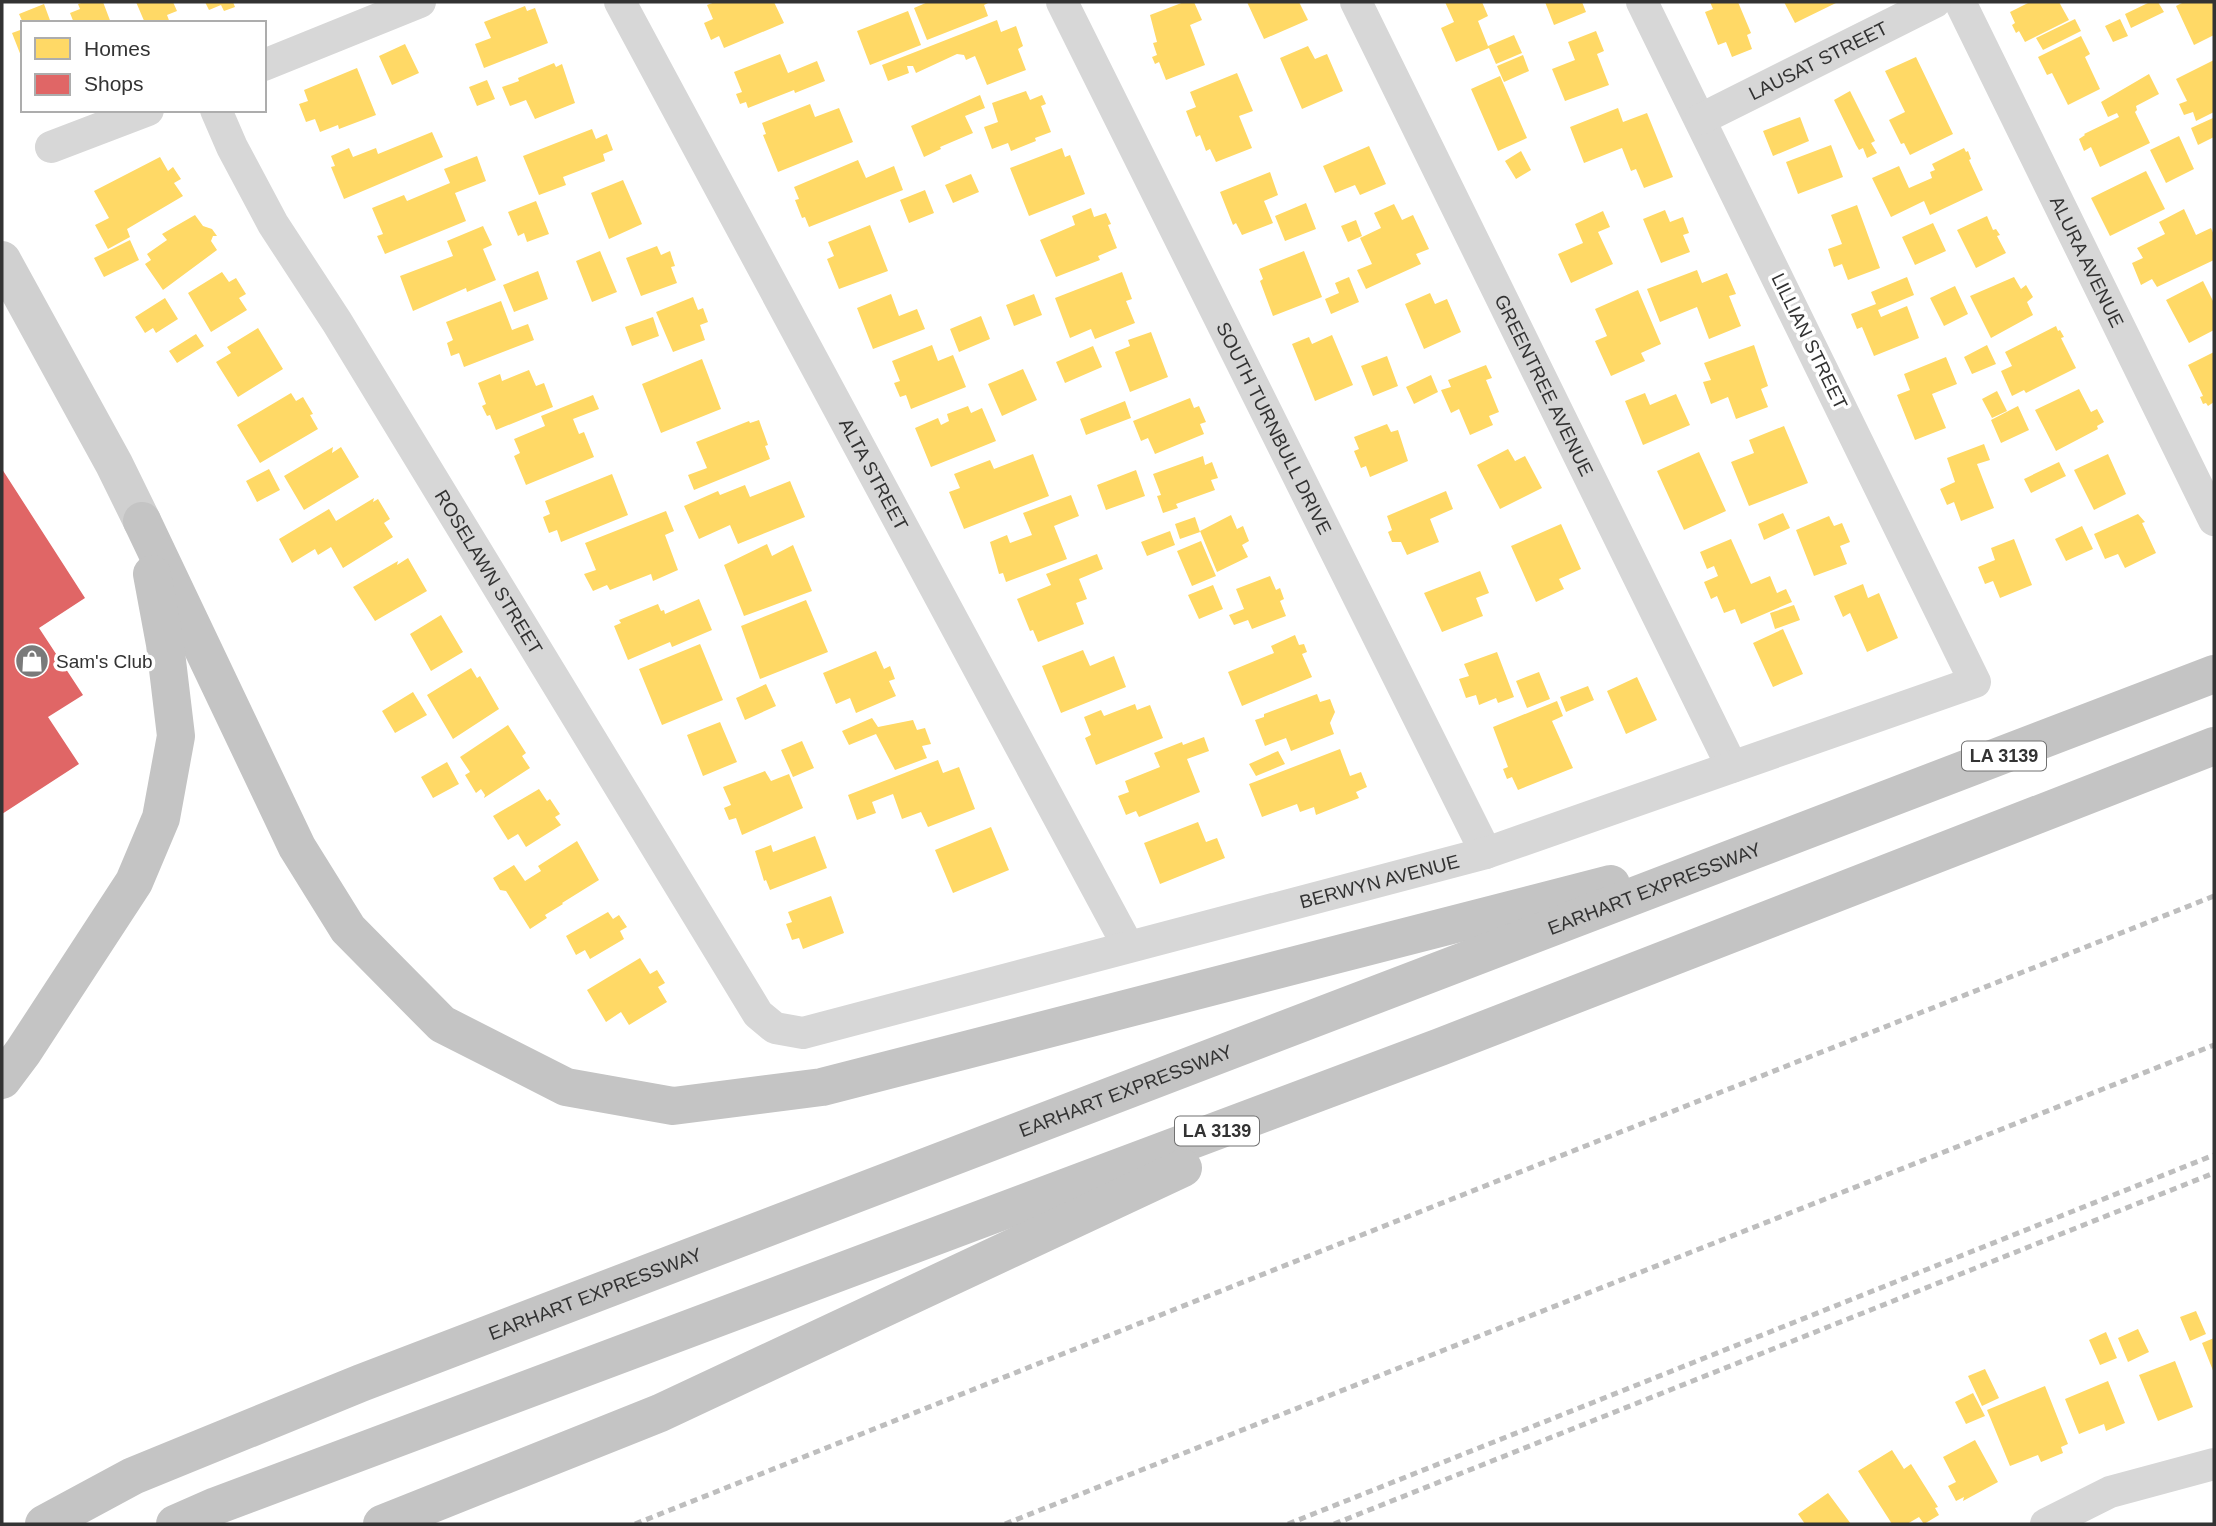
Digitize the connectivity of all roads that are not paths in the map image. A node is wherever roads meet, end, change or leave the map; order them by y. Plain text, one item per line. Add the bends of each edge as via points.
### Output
1 (420, 2) edge
2 (620, 2) edge
3 (1062, 2) edge
4 (1356, 2) edge
5 (1642, 2) edge
6 (1935, 2) edge
7 (1960, 2) edge
8 (266, 64) edge
9 (143, 112) edge
10 (217, 112) edge
11 (1701, 119) junction
12 (51, 147) dead end
13 (2, 260) edge
14 (2214, 520) edge
15 (142, 521) junction
16 (2214, 674) edge
17 (1975, 682) joint
18 (2214, 746) edge
19 (1732, 767) junction
20 (1793, 837) junction
21 (1486, 853) junction
22 (1128, 947) junction
23 (773, 1025) joint
24 (1440, 1047) junction
25 (2, 1080) edge
26 (2214, 1464) edge
27 (44, 1524) edge
28 (175, 1524) edge
29 (382, 1524) edge
30 (2046, 1524) edge

1 - 8 street
2 - 22 street, ALTA STREET
3 - 21 street, SOUTH TURNBULL DRIVE
4 - 19 street, GREENTREE AVENUE
5 - 11 street, LILLIAN STREET
6 - 11 street, LAUSAT STREET
7 - 14 street, ALURA AVENUE
9 - 12 street
10 - 23 street, ROSELAWN STREET via 273,224 758,1014
11 - 17 street, LILLIAN STREET
13 - 15 street
15 - 20 highway via 297,847 348,929 442,1024 566,1087 673,1106 822,1087
15 - 25 highway via 165,644 176,736 161,818 134,882
16 - 20 highway, EARHART EXPRESSWAY / LA 3139
17 - 19 street, BERWYN AVENUE
18 - 24 highway, LA 3139
19 - 21 street, BERWYN AVENUE
20 - 27 highway, EARHART EXPRESSWAY / LA 3139 via 361,1383 133,1476
21 - 22 street, BERWYN AVENUE
22 - 23 street, BERWYN AVENUE via 803,1033
24 - 28 highway, LA 3139
24 - 29 highway via 660,1413
26 - 30 street via 2110,1492

